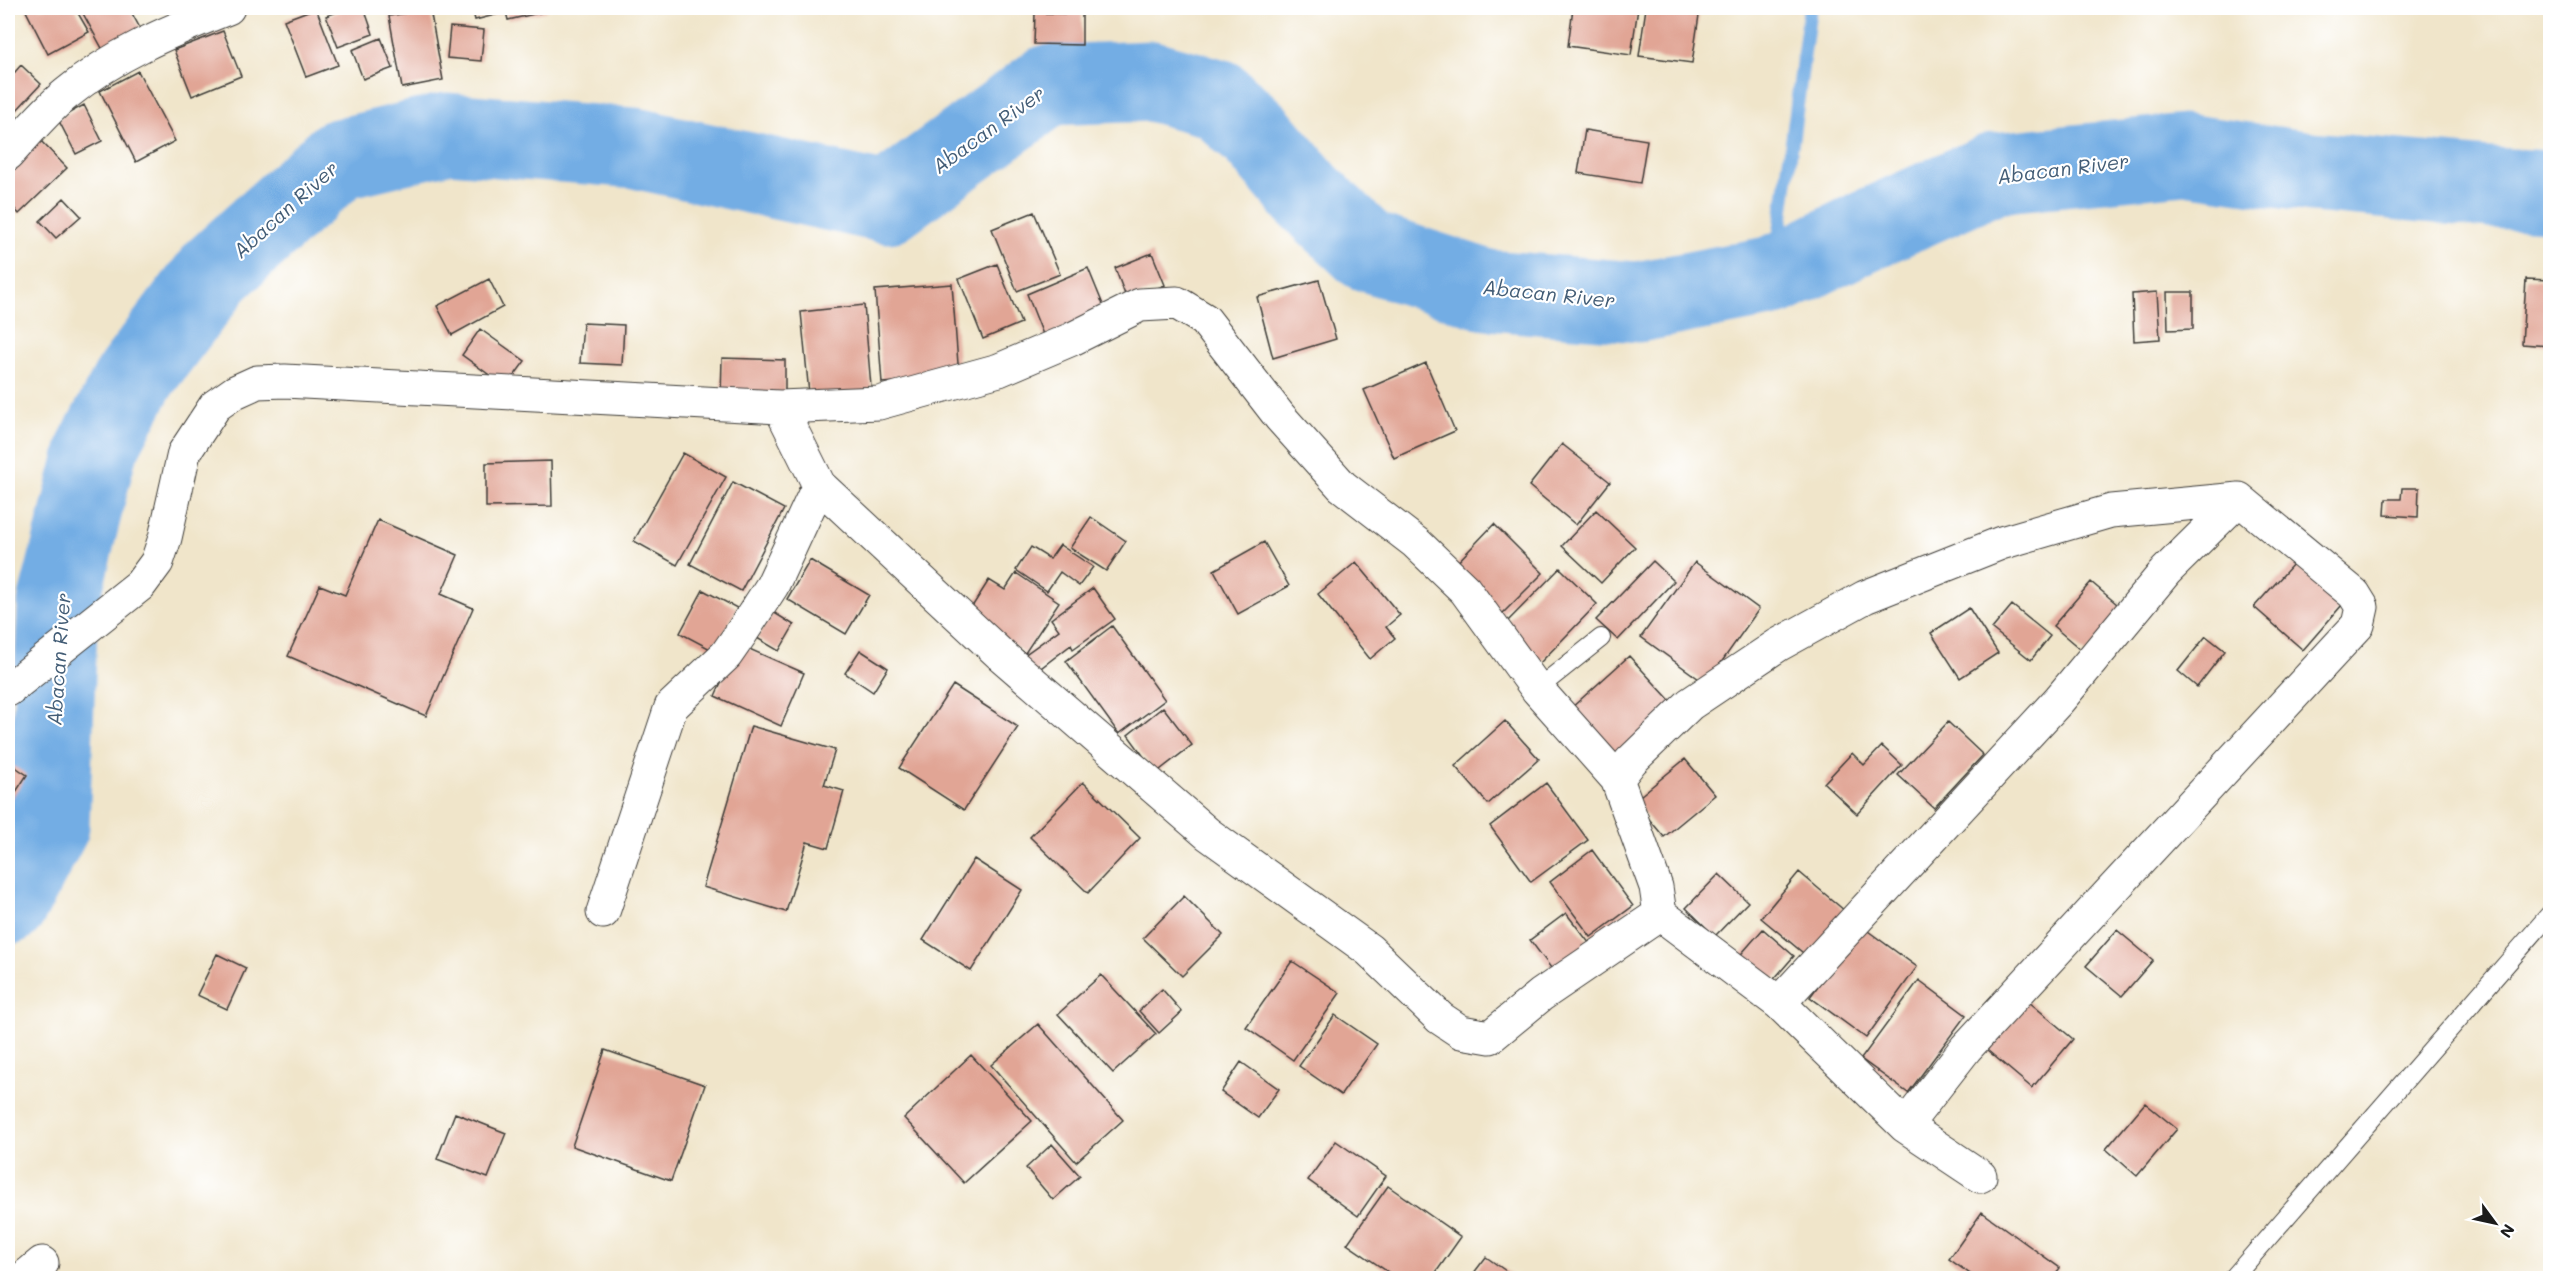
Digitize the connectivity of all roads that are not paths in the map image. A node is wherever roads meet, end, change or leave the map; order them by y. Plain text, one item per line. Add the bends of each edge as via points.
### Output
1 (228, 8) edge
2 (8, 153) edge
3 (780, 408) junction
4 (819, 485) junction
5 (2239, 499) junction
6 (1601, 638) dead end
7 (1537, 689) junction
8 (8, 690) edge
9 (1617, 780) junction
10 (603, 912) dead end
11 (1660, 914) junction
12 (2550, 914) edge
13 (1779, 1003) junction
14 (1905, 1126) junction
15 (1980, 1176) dead end
16 (2234, 1278) edge

1 - 2 street via 121,54 64,95
3 - 4 street
3 - 7 street via 879,403 999,370 1140,305 1177,303 1205,320 1280,417 1342,486 1416,543 1465,591
3 - 8 street via 257,382 215,406 184,453 165,538 157,562 140,585
4 - 10 street via 772,586 742,632 726,655 670,707
4 - 11 street via 1001,655 1208,834 1369,950 1440,1018 1461,1032 1490,1037 1541,995
5 - 9 street via 2111,512 2001,543 1865,597 1778,645 1690,704 1630,761
5 - 13 street via 2166,572 2060,700
5 - 14 street via 2354,594 2362,607 2358,625 1966,1048
6 - 7 lane
7 - 9 street
9 - 11 street via 1656,887
11 - 13 street
12 - 16 lane
13 - 14 street
14 - 15 street

